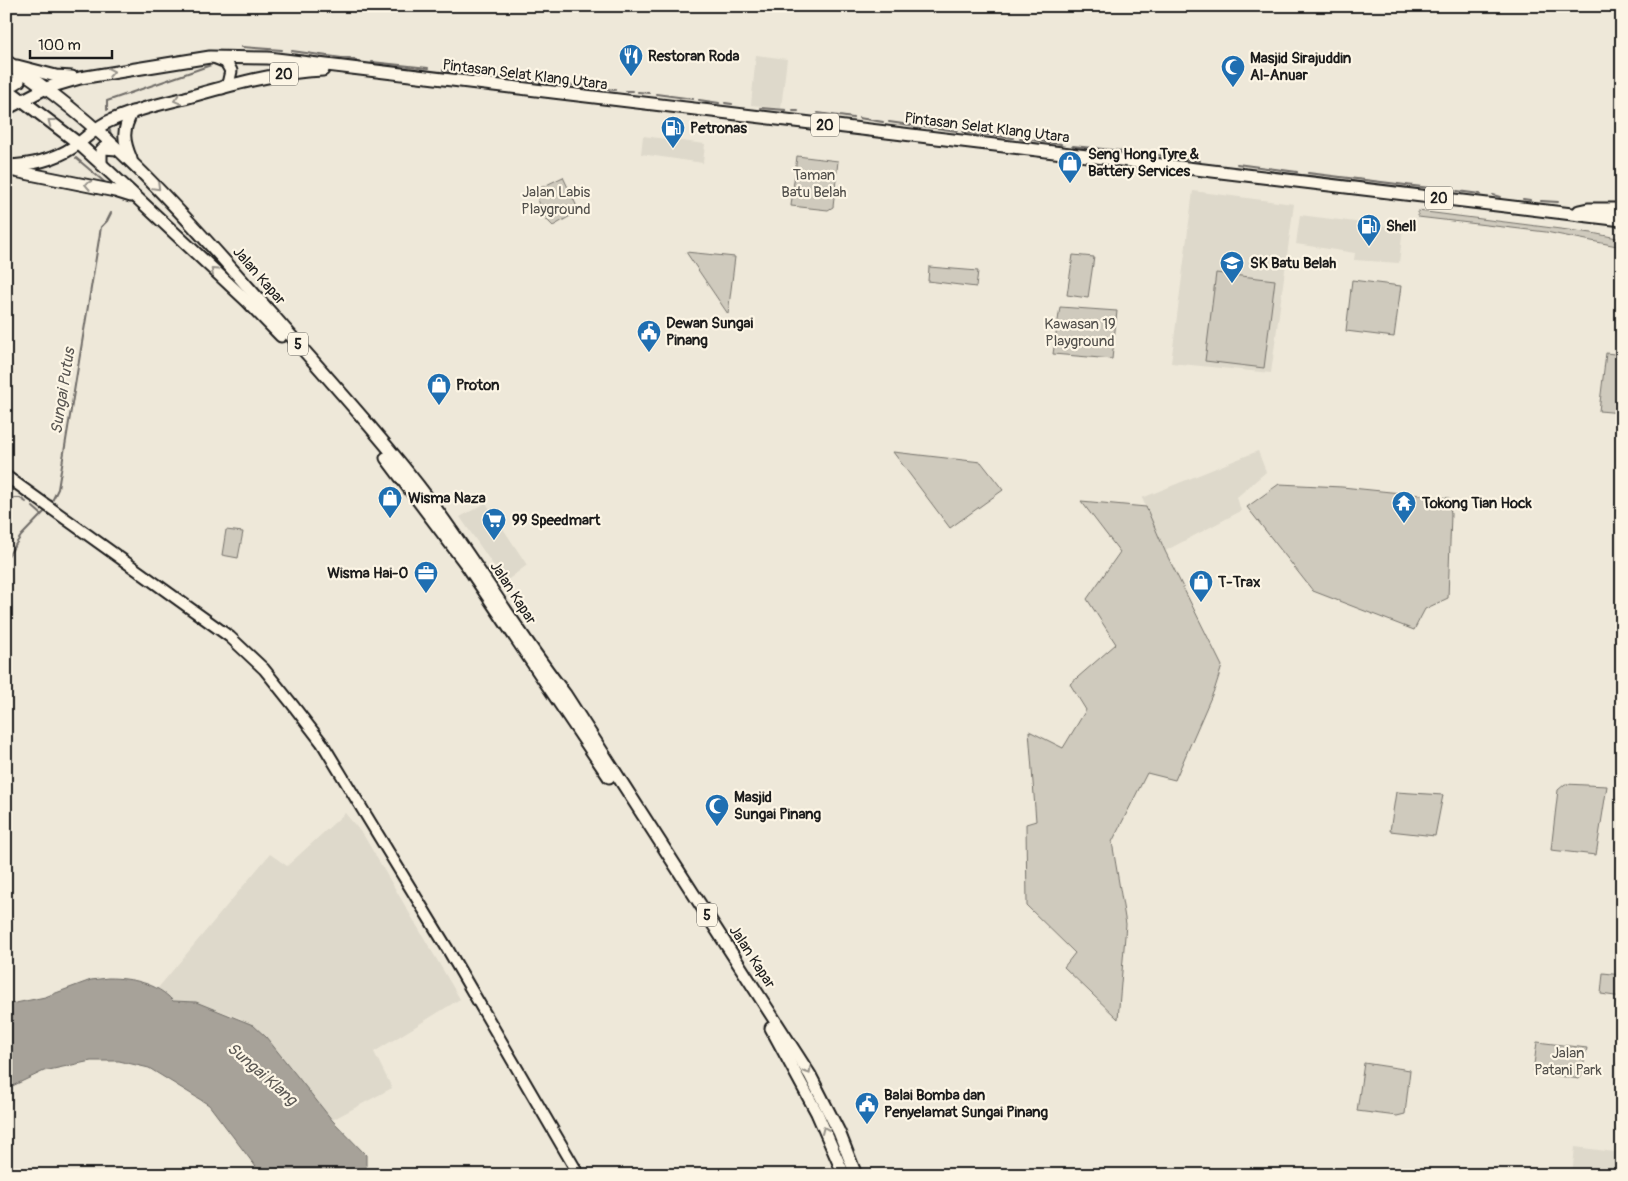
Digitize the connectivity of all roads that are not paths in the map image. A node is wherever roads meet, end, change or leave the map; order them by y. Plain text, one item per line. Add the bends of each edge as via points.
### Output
1 (210, 57) junction
2 (248, 57) junction
3 (10, 63) edge
4 (348, 69) junction
5 (80, 78) junction
6 (255, 81) junction
7 (6, 87) edge
8 (46, 88) junction
9 (222, 88) junction
10 (24, 100) junction
11 (6, 109) edge
12 (132, 112) junction
13 (96, 129) junction
14 (78, 143) junction
15 (117, 149) junction
16 (132, 163) junction
17 (101, 164) junction
18 (6, 168) edge
19 (135, 198) junction
20 (1622, 209) edge
21 (1576, 215) junction
22 (1622, 221) edge
23 (6, 476) edge
24 (579, 1175) edge
25 (844, 1175) edge
26 (856, 1175) edge

1 - 2 highway, Pintasan Selat Klang Utara / 20
5 -> 1 highway, Pintasan Selat Klang Utara / 20
1 - 9 highway via 222,59 230,66 231,78
2 - 4 highway, Pintasan Selat Klang Utara / 20
2 - 6 highway via 238,64 237,73 245,80
3 - 5 highway via 56,76
3 - 7 highway via 19,75 19,81
3 - 8 highway, Jalan Kapar / 5
4 - 6 highway, Pintasan Selat Klang Utara / 20 via 297,71
4 - 21 highway, Pintasan Selat Klang Utara / 20
5 - 8 highway, Pintasan Selat Klang Utara / 20
6 - 9 highway, Pintasan Selat Klang Utara / 20
7 - 10 highway, Jalan Kapar / 5
8 - 10 highway, Pintasan Selat Klang Utara / 20
8 - 13 highway, Jalan Kapar / 5
9 -> 12 highway, Pintasan Selat Klang Utara / 20
10 - 11 highway, Pintasan Selat Klang Utara / 20
14 -> 10 highway, Jalan Kapar / 5
12 - 13 highway, Pintasan Selat Klang Utara / 20
12 - 16 highway via 123,136
13 - 14 highway, Pintasan Selat Klang Utara / 20
13 - 15 highway, Jalan Kapar / 5
14 - 17 highway, Jalan Kapar / 5
14 - 18 highway, Pintasan Selat Klang Utara / 20 via 38,163
15 - 16 highway, Jalan Kapar / 5
15 - 17 highway via 104,148
16 -> 26 highway, Jalan Kapar / 5 via 198,229 340,392 430,501 483,573 565,694 810,1075 839,1132
17 - 19 highway, Jalan Kapar / 5
19 -> 18 highway
25 -> 19 highway, Jalan Kapar / 5 via 817,1113 778,1039 468,567 388,460 314,372 246,300
20 - 21 highway via 1588,208
21 - 22 highway, Pintasan Selat Klang Utara / 20
23 - 24 main road via 230,637 264,669 322,743 448,948

